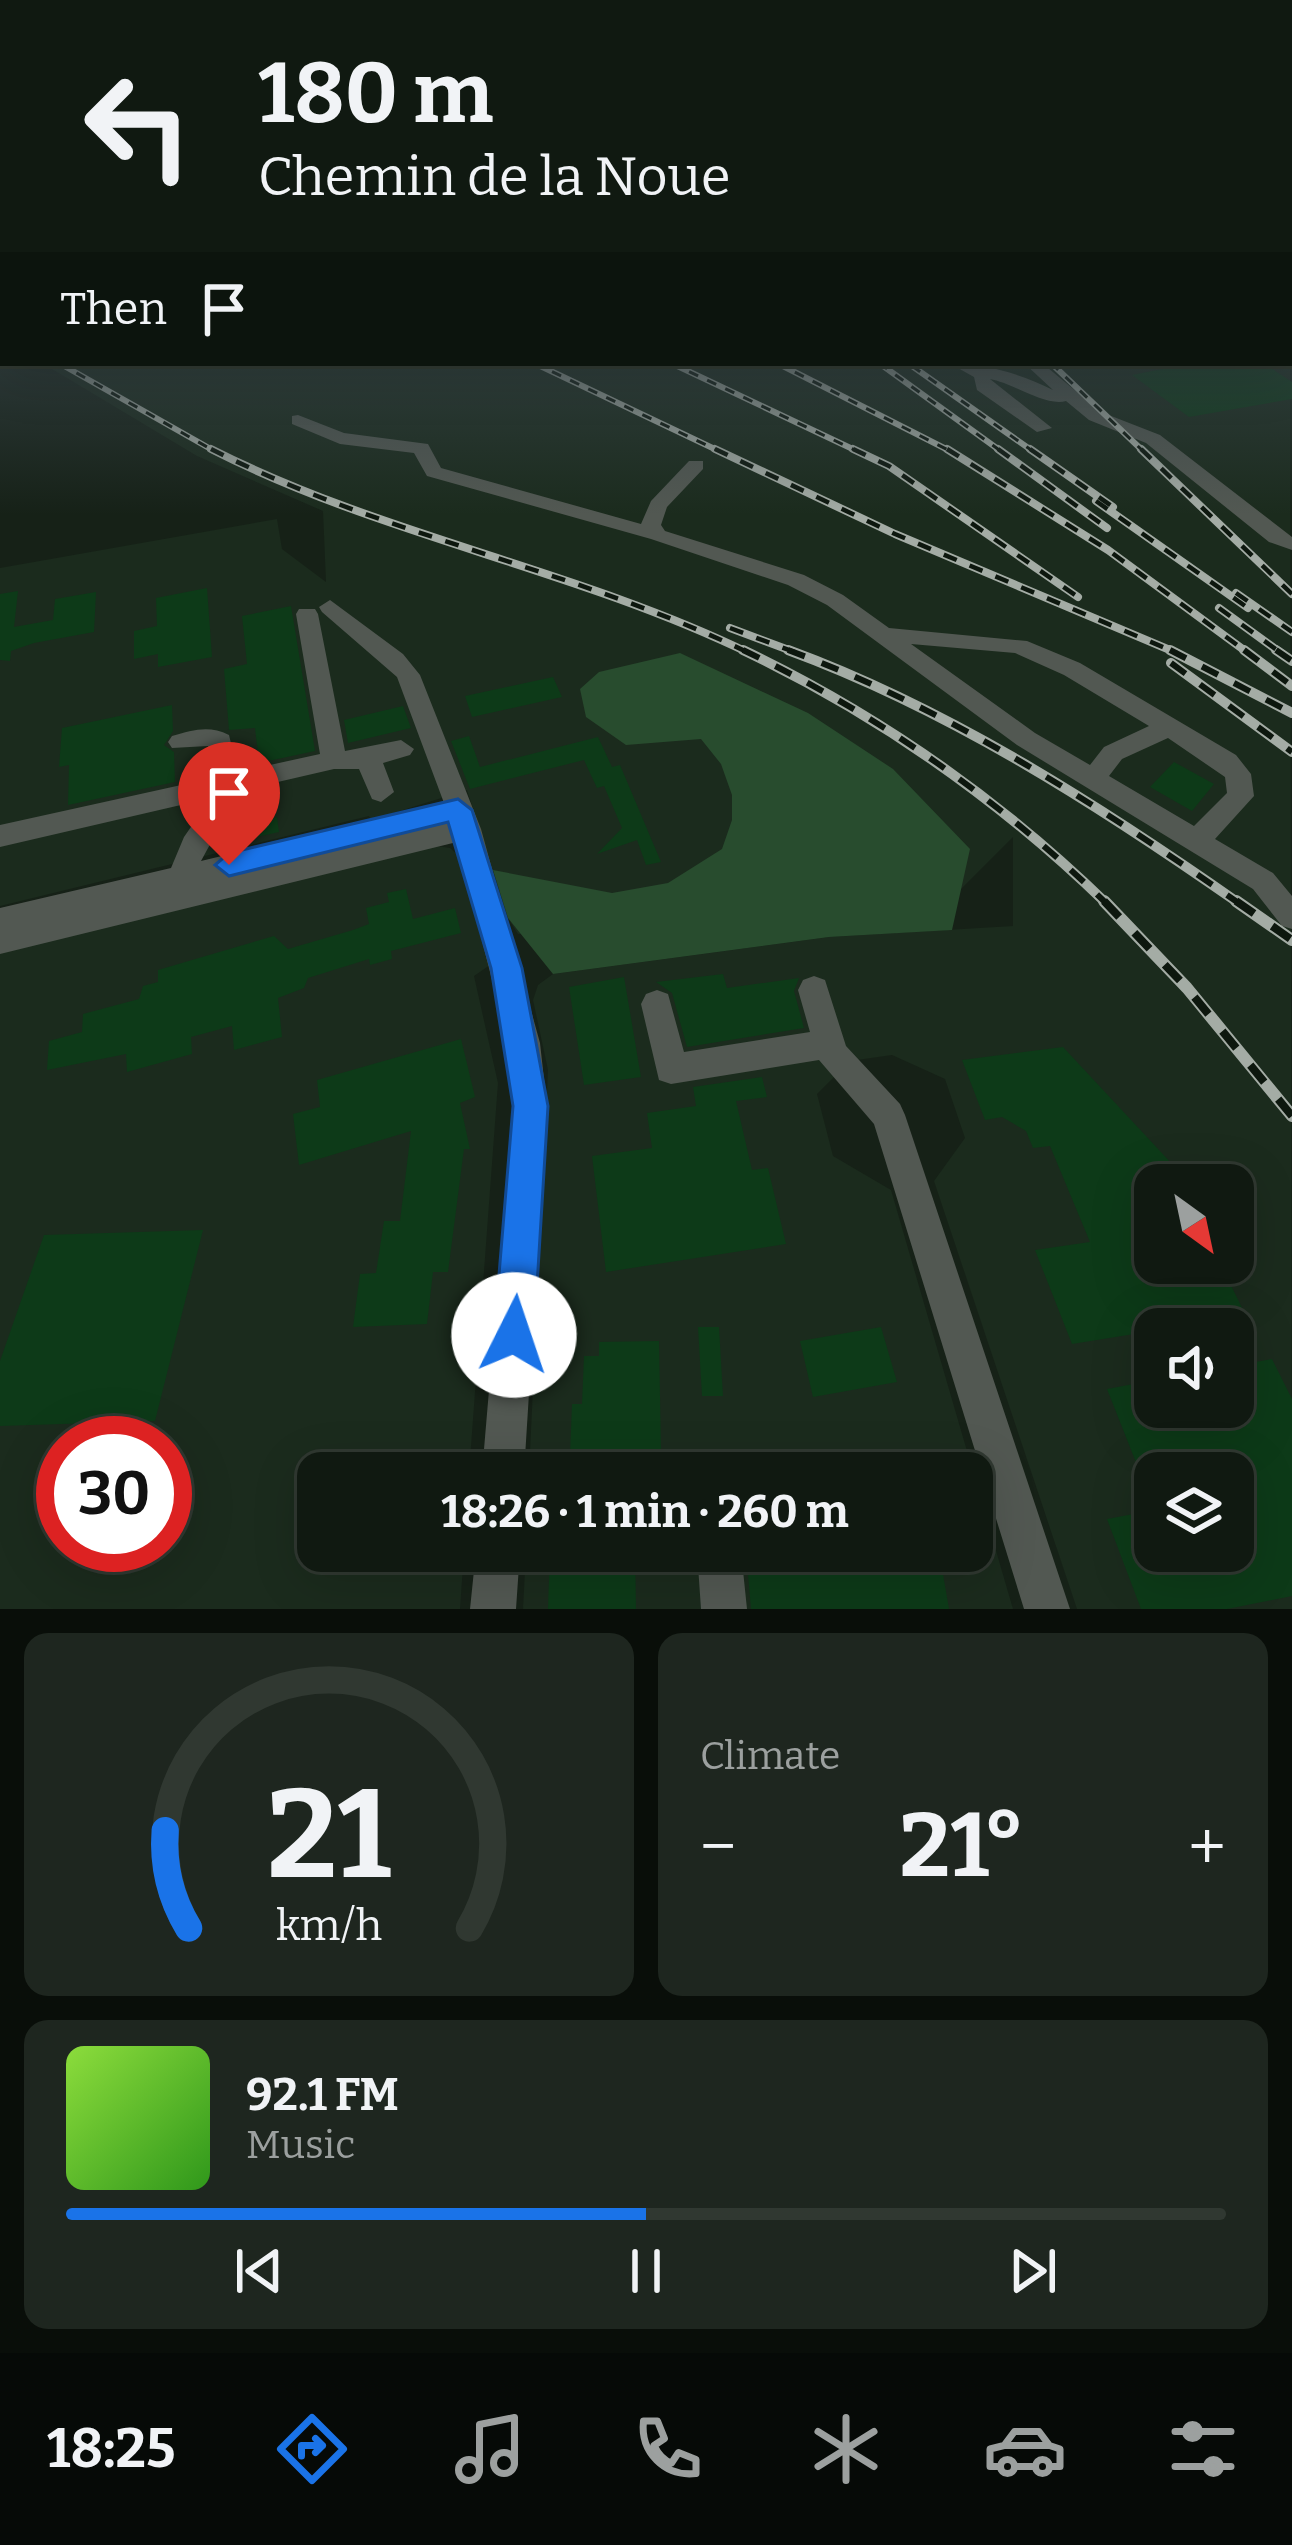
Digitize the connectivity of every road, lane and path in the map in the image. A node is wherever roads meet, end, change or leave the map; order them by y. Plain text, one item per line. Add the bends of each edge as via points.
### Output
1 (965, 366) edge
2 (1036, 366) edge
3 (985, 374) junction
4 (1095, 416) junction
5 (298, 420) dead end
6 (1043, 428) dead end
7 (696, 465) dead end
8 (658, 535) junction
9 (1292, 544) edge
10 (890, 635) junction
11 (1170, 728) junction
12 (181, 742) dead end
13 (401, 749) dead end
14 (368, 758) junction
15 (334, 760) junction
16 (1093, 779) junction
17 (226, 786) junction
18 (381, 792) dead end
19 (463, 820) junction
20 (0, 836) edge
21 (1198, 839) junction
22 (184, 876) junction
23 (1292, 916) edge
24 (0, 920) edge
25 (0, 941) edge
26 (814, 990) dead end
27 (657, 1004) dead end
28 (830, 1044) junction
29 (505, 1452) edge
30 (496, 1572) edge
31 (721, 1572) edge
32 (493, 1609) edge
33 (724, 1609) edge
34 (1047, 1609) edge

1 - 3 street
2 - 4 street
3 - 4 street via 1017,379
3 - 6 street via 983,386
4 - 9 street via 1153,439
5 - 8 street via 340,438 421,448 434,472
7 - 8 street via 658,505 651,525
8 - 10 street via 796,580
10 - 11 street via 1019,646
10 - 16 street via 993,716
11 - 16 street via 1113,753
11 - 21 street via 1227,762 1242,784 1241,796
12 - 17 street via 220,741
13 - 14 street
14 - 15 street
14 - 18 street
15 - 17 street
15 - 19 street via 318,610 395,658 408,676
16 - 21 street
17 - 20 street
17 - 22 street via 187,854
19 - 22 street
19 - 25 street
19 - 29 street via 519,1024 530,1106
21 - 23 street via 1263,881
22 - 24 street
26 - 28 street
27 - 28 street via 671,1069
28 - 34 street via 888,1115
30 - 32 street
31 - 33 street

